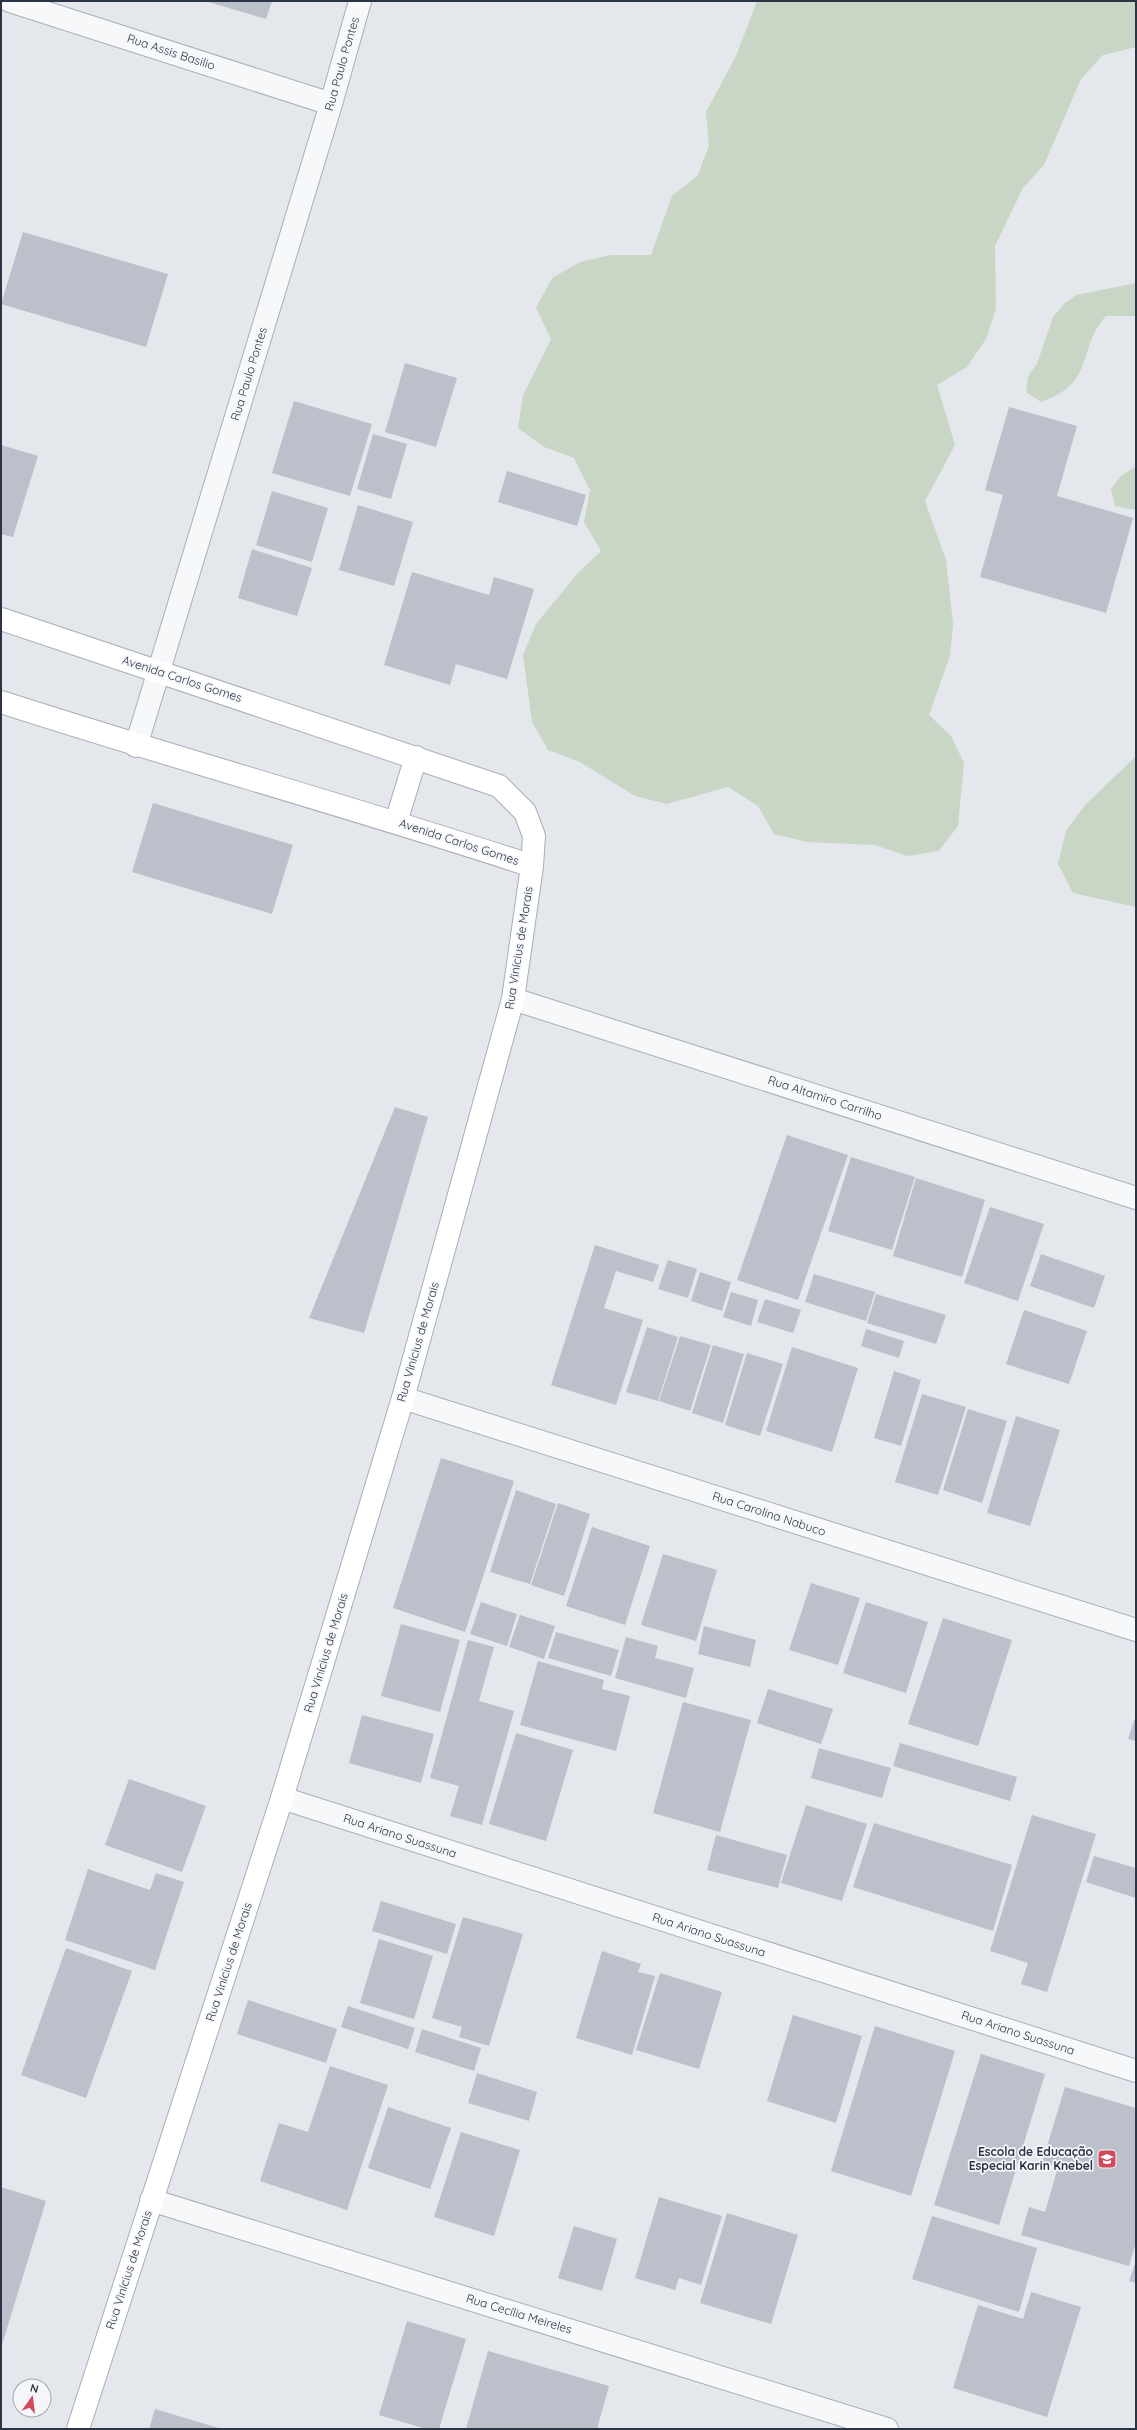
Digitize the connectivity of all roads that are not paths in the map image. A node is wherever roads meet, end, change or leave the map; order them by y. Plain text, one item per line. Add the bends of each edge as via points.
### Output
1 (10, 1) edge
2 (360, 1) edge
3 (331, 104) junction
4 (1, 619) edge
5 (160, 671) junction
6 (1, 702) edge
7 (136, 746) junction
8 (416, 757) junction
9 (396, 822) junction
10 (532, 866) junction
11 (513, 999) junction
12 (1136, 1198) edge
13 (403, 1398) junction
14 (1136, 1630) edge
15 (282, 1798) junction
16 (1136, 2071) edge
17 (151, 2200) junction
18 (78, 2429) edge
19 (887, 2429) edge

1 - 3 street, Rua Assis Basilio
2 - 3 street, Rua Paulo Pontes
3 - 5 street, Rua Paulo Pontes
4 - 5 street, Avenida Carlos Gomes
5 - 7 street, Rua Paulo Pontes
5 - 8 street, Avenida Carlos Gomes
6 - 7 street, Avenida Carlos Gomes
7 - 9 street, Avenida Carlos Gomes
8 - 9 street
8 - 10 street, Avenida Carlos Gomes via 499,786 525,812 534,836
9 - 10 street, Avenida Carlos Gomes
10 - 11 street, Rua Vinícius de Morais
11 - 12 street, Rua Altamiro Carrilho
11 - 13 street, Rua Vinícius de Morais
13 - 14 street, Rua Carolina Nabuco
13 - 15 street, Rua Vinícius de Morais
15 - 16 street, Rua Ariano Suassuna
15 - 17 street, Rua Vinícius de Morais
17 - 18 street, Rua Vinícius de Morais
17 - 19 street, Rua Cecília Meireles

